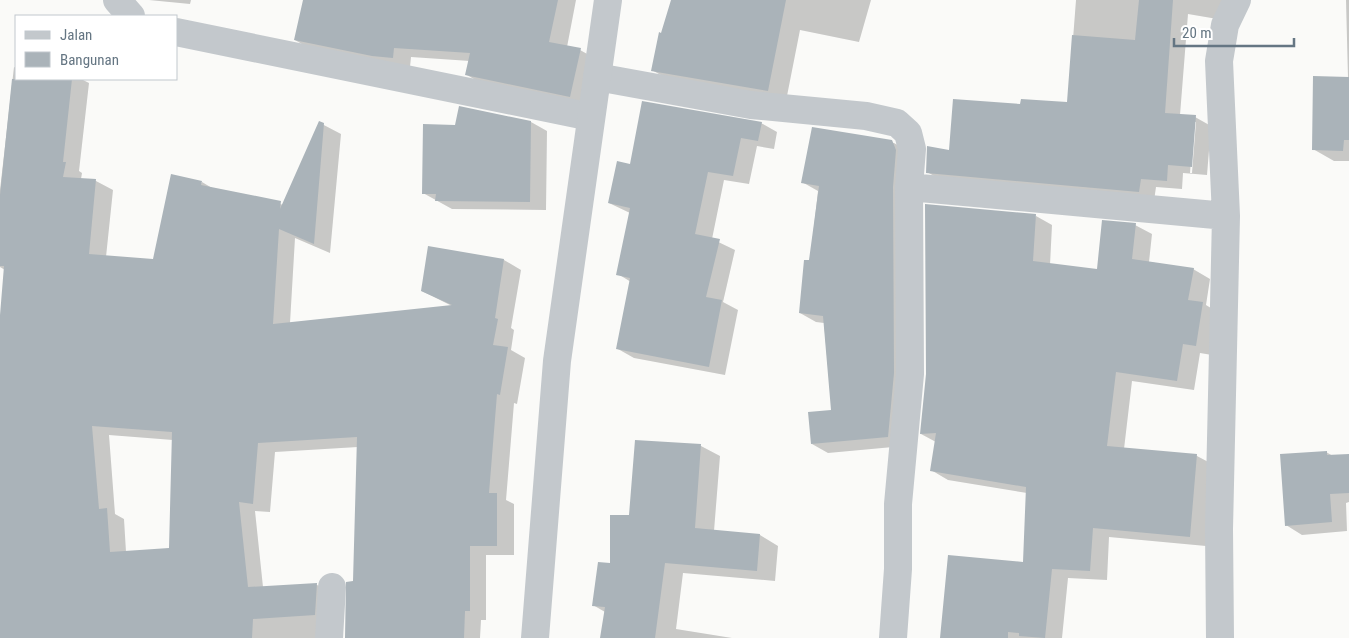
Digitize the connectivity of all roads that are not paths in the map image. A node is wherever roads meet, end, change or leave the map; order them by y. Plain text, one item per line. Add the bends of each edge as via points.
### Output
1 (117, 0) edge
2 (608, 0) edge
3 (1237, 0) edge
4 (130, 15) edge
5 (178, 32) edge
6 (597, 77) junction
7 (591, 117) junction
8 (908, 187) junction
9 (1226, 216) junction
10 (332, 587) dead end
11 (329, 638) edge
12 (536, 638) edge
13 (893, 638) edge
14 (1220, 638) edge

1 - 4 street
2 - 6 street
3 - 9 street via 1225,25 1219,62
5 - 7 street
6 - 7 street
6 - 8 street via 751,105 866,116 896,123 908,133 912,149
7 - 12 street via 557,362
8 - 9 street
8 - 13 street via 910,374 898,504
9 - 14 street via 1219,529
10 - 11 street

